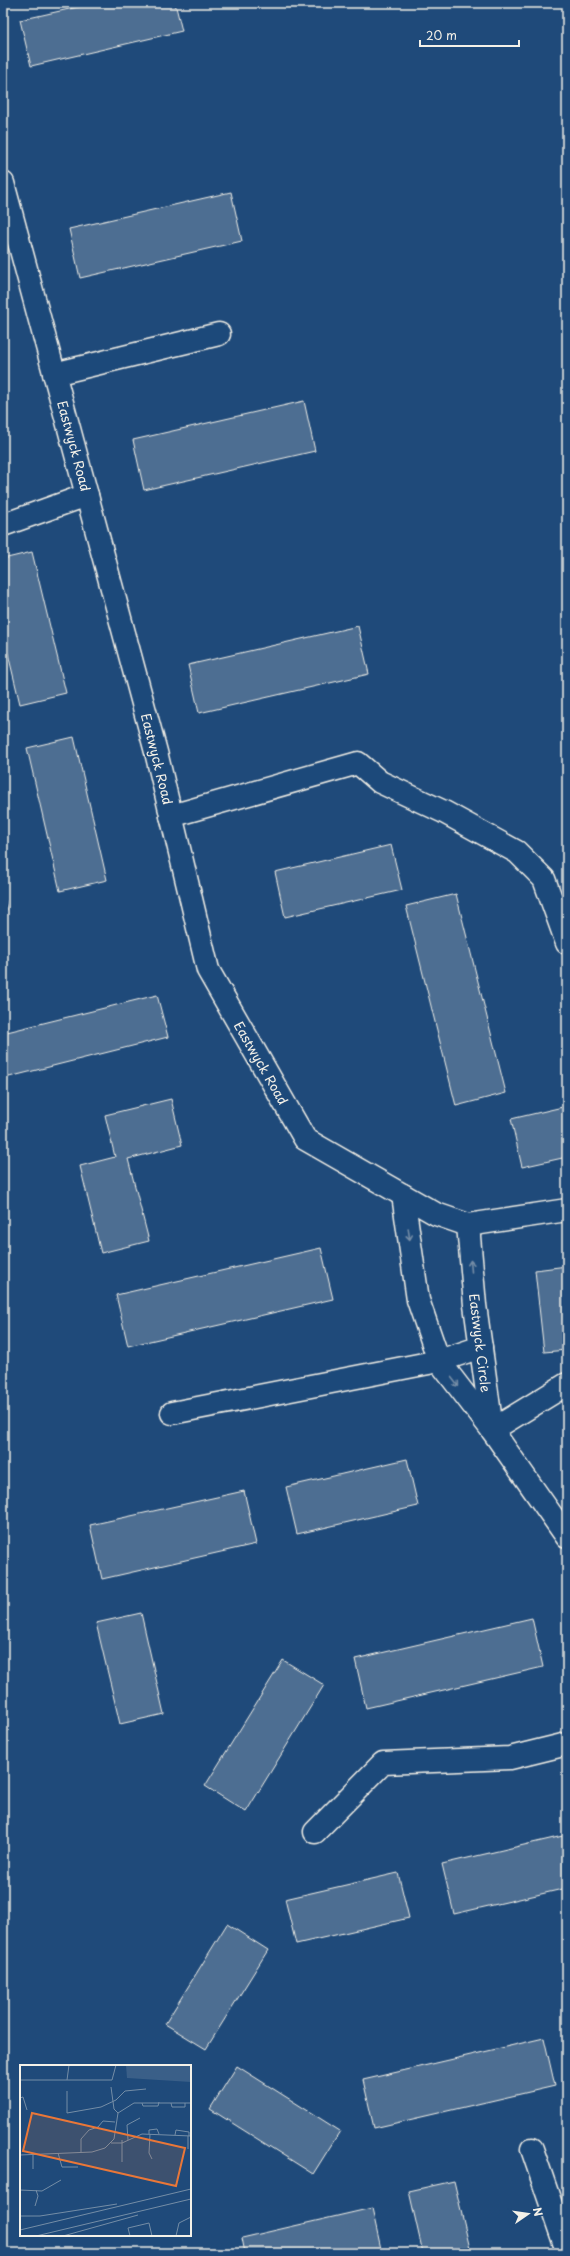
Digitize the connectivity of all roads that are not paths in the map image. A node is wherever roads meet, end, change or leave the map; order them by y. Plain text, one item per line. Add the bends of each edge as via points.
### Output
1 (3, 183) edge
2 (219, 334) dead end
3 (54, 374) junction
4 (87, 495) junction
5 (3, 525) edge
6 (171, 816) junction
7 (567, 943) edge
8 (404, 1195) junction
9 (567, 1210) edge
10 (468, 1225) junction
11 (481, 1347) junction
12 (439, 1361) junction
13 (567, 1384) edge
14 (172, 1413) dead end
15 (492, 1430) junction
16 (567, 1537) edge
17 (567, 1744) edge
18 (315, 1832) dead end
19 (532, 2149) dead end
20 (567, 2251) edge

1 - 3 street, Eastwyck Road
2 - 3 street
3 - 4 street, Eastwyck Road
4 - 5 street
4 - 6 street, Eastwyck Road
6 - 7 street via 358,763 380,782 444,812 517,852 544,878
6 - 8 street, Eastwyck Road via 208,970 305,1139
8 - 10 street, Eastwyck Road via 436,1214
8 -> 12 street via 418,1300
9 - 10 street
11 -> 10 street, Eastwyck Circle
11 - 12 street
11 - 15 street, Eastwyck Circle
12 - 14 street
12 -> 15 street
13 - 15 street
15 - 16 street, Eastwyck Circle
17 - 18 street via 510,1758 384,1763
19 - 20 street

